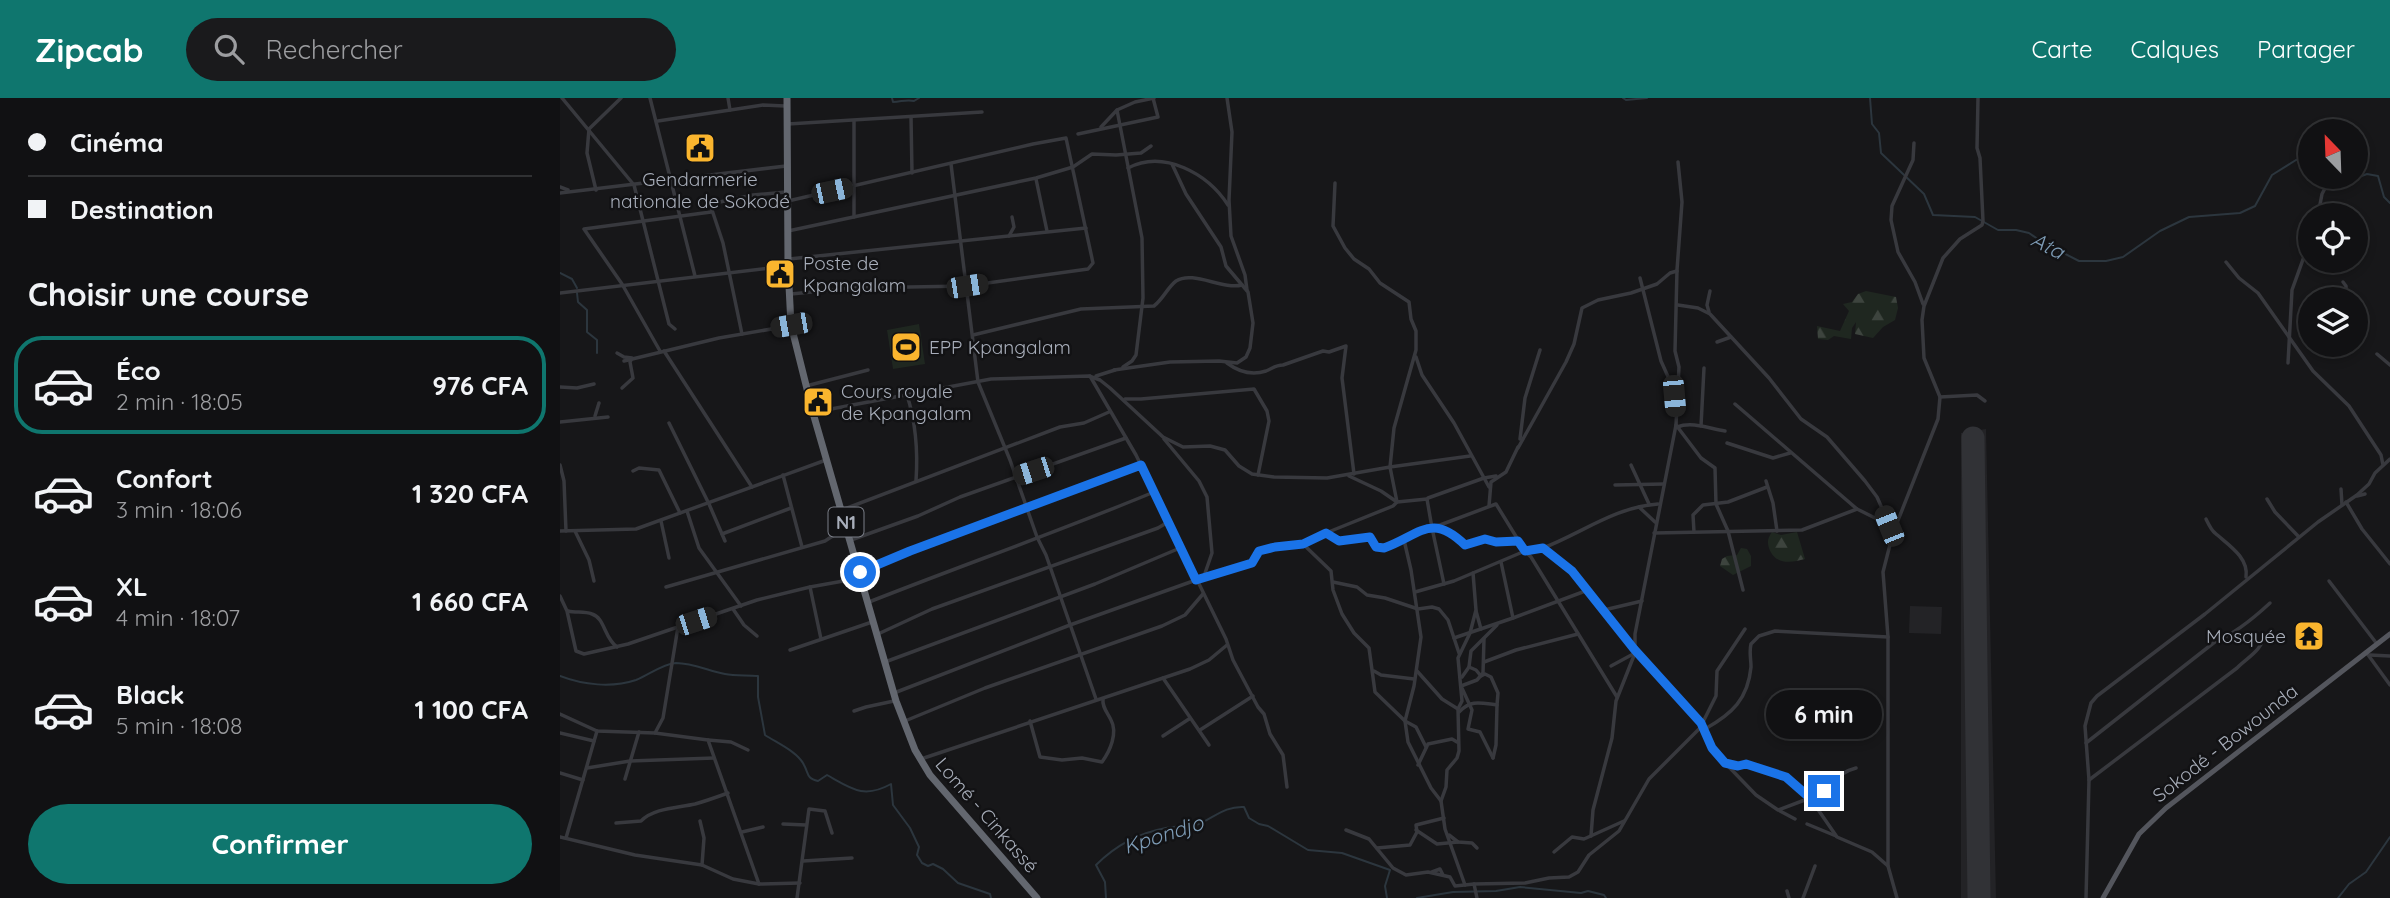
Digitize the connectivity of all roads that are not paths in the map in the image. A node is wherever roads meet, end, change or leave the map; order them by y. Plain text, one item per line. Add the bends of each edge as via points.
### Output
1 (621, 98) edge
2 (650, 98) edge
3 (728, 98) edge
4 (1153, 98) edge
5 (1227, 98) edge
6 (1978, 98) edge
7 (563, 101) edge
8 (787, 102) edge
9 (730, 110) junction
10 (1117, 110) junction
11 (982, 112) dead end
12 (911, 117) junction
13 (657, 121) junction
14 (854, 121) junction
15 (788, 124) junction
16 (1120, 125) junction
17 (1100, 129) junction
18 (589, 130) junction
19 (1078, 134) dead end
20 (1914, 143) dead end
21 (1151, 146) dead end
22 (1125, 155) junction
23 (1678, 162) dead end
24 (951, 164) junction
25 (1172, 164) junction
26 (788, 166) junction
27 (1073, 167) junction
28 (1128, 168) junction
29 (912, 173) junction
30 (1036, 178) junction
31 (673, 181) junction
32 (1335, 183) dead end
33 (634, 185) junction
34 (560, 187) edge
35 (854, 187) junction
36 (596, 190) junction
37 (570, 191) junction
38 (560, 193) edge
39 (788, 196) junction
40 (954, 197) junction
41 (1230, 208) junction
42 (711, 212) junction
43 (681, 215) junction
44 (854, 217) junction
45 (1012, 217) dead end
46 (643, 220) junction
47 (1086, 228) junction
48 (788, 231) junction
49 (1047, 231) junction
50 (1009, 236) junction
51 (962, 241) junction
52 (2225, 262) dead end
53 (788, 263) junction
54 (1677, 271) junction
55 (728, 272) junction
56 (2298, 273) edge
57 (695, 276) junction
58 (1640, 278) dead end
59 (659, 280) junction
60 (2343, 282) dead end
61 (622, 285) junction
62 (1241, 285) junction
63 (967, 286) junction
64 (2346, 287) edge
65 (1643, 288) junction
66 (1710, 291) dead end
67 (1248, 292) junction
68 (560, 293) edge
69 (789, 294) junction
70 (1678, 305) junction
71 (1924, 306) junction
72 (1141, 307) junction
73 (1710, 314) junction
74 (791, 325) junction
75 (675, 329) dead end
76 (743, 334) junction
77 (973, 335) junction
78 (1731, 337) junction
79 (2289, 339) junction
80 (1717, 342) dead end
81 (1540, 350) dead end
82 (662, 351) junction
83 (617, 353) dead end
84 (2377, 354) dead end
85 (1416, 355) junction
86 (632, 358) junction
87 (624, 361) dead end
88 (1225, 361) junction
89 (2288, 363) dead end
90 (2390, 365) edge
91 (1703, 368) dead end
92 (868, 370) dead end
93 (1114, 370) junction
94 (1092, 376) junction
95 (978, 382) junction
96 (594, 384) dead end
97 (806, 386) junction
98 (560, 387) edge
99 (622, 388) dead end
100 (907, 395) junction
101 (1940, 397) junction
102 (1122, 398) junction
103 (1985, 401) dead end
104 (598, 403) dead end
105 (1735, 404) dead end
106 (1109, 412) junction
107 (813, 413) junction
108 (595, 416) junction
109 (608, 417) dead end
110 (560, 422) edge
111 (668, 423) dead end
112 (1676, 426) junction
113 (1701, 426) junction
114 (1726, 431) dead end
115 (1126, 438) junction
116 (1163, 438) junction
117 (1727, 443) dead end
118 (1005, 448) junction
119 (1518, 448) junction
120 (1790, 453) junction
121 (1470, 457) junction
122 (828, 459) junction
123 (2390, 459) edge
124 (560, 465) edge
125 (1141, 465) junction
126 (1631, 465) dead end
127 (1390, 467) junction
128 (2381, 467) junction
129 (633, 471) dead end
130 (1354, 474) junction
131 (783, 475) junction
132 (1258, 475) junction
133 (1347, 475) junction
134 (1502, 475) junction
135 (1016, 477) junction
136 (1484, 478) junction
137 (562, 481) edge
138 (916, 481) junction
139 (1640, 484) junction
140 (1664, 484) junction
141 (1615, 485) dead end
142 (752, 487) junction
143 (2340, 489) dead end
144 (1155, 492) junction
145 (1492, 493) junction
146 (2365, 494) dead end
147 (2355, 496) junction
148 (1427, 499) junction
149 (2267, 499) dead end
150 (1397, 502) junction
151 (709, 504) junction
152 (1496, 504) junction
153 (1649, 504) junction
154 (1659, 504) junction
155 (1716, 504) junction
156 (2346, 504) junction
157 (1489, 506) junction
158 (1639, 507) junction
159 (791, 508) junction
160 (1026, 508) junction
161 (1857, 509) junction
162 (842, 510) junction
163 (687, 511) junction
164 (680, 513) junction
165 (2206, 519) dead end
166 (660, 521) junction
167 (1168, 522) junction
168 (1656, 523) junction
169 (1889, 526) junction
170 (847, 527) junction
171 (1432, 527) junction
172 (560, 531) edge
173 (566, 531) junction
174 (575, 531) junction
175 (1728, 531) junction
176 (1777, 531) junction
177 (1694, 532) junction
178 (1326, 533) junction
179 (1654, 533) junction
180 (722, 534) junction
181 (1893, 534) junction
182 (1037, 537) junction
183 (2300, 537) junction
184 (851, 540) junction
185 (1404, 540) junction
186 (725, 541) dead end
187 (1518, 541) junction
188 (1303, 544) junction
189 (802, 547) junction
190 (1181, 547) junction
191 (1543, 548) junction
192 (1525, 551) junction
193 (669, 558) dead end
194 (1501, 562) junction
195 (2390, 565) edge
196 (1050, 568) junction
197 (716, 572) junction
198 (1473, 573) junction
199 (861, 575) junction
200 (1202, 579) junction
201 (2246, 579) junction
202 (1196, 580) junction
203 (594, 581) dead end
204 (2329, 581) dead end
205 (1333, 582) junction
206 (1444, 584) junction
207 (667, 587) dead end
208 (810, 587) junction
209 (1588, 590) junction
210 (1743, 590) dead end
211 (1415, 592) junction
212 (1203, 594) junction
213 (560, 596) edge
214 (1060, 596) junction
215 (1642, 601) junction
216 (869, 602) junction
217 (1559, 602) junction
218 (2270, 603) dead end
219 (741, 606) junction
220 (733, 609) junction
221 (1418, 610) junction
222 (1476, 610) junction
223 (1604, 610) junction
224 (568, 611) junction
225 (1513, 618) junction
226 (874, 622) junction
227 (1499, 624) junction
228 (1070, 625) junction
229 (678, 627) junction
230 (1481, 629) junction
231 (1745, 629) dead end
232 (1470, 633) junction
233 (877, 634) junction
234 (1578, 634) junction
235 (2264, 634) dead end
236 (2390, 634) edge
237 (757, 636) dead end
238 (1888, 637) junction
239 (1454, 638) junction
240 (1483, 639) junction
241 (821, 640) junction
242 (2377, 644) junction
243 (1227, 645) junction
244 (617, 647) junction
245 (790, 650) dead end
246 (1634, 651) junction
247 (1459, 653) junction
248 (2368, 653) junction
249 (1081, 656) junction
250 (2390, 656) edge
251 (886, 662) junction
252 (1484, 662) junction
253 (1611, 666) dead end
254 (1469, 667) junction
255 (1374, 671) junction
256 (1417, 671) junction
257 (1481, 676) junction
258 (1163, 677) junction
259 (1460, 679) junction
260 (1415, 680) junction
261 (2390, 685) edge
262 (1461, 687) junction
263 (1253, 696) junction
264 (895, 697) junction
265 (1617, 697) junction
266 (1103, 698) junction
267 (1096, 699) junction
268 (1468, 704) junction
269 (1497, 705) junction
270 (854, 711) dead end
271 (1458, 712) junction
272 (560, 713) edge
273 (1189, 719) junction
274 (1030, 721) junction
275 (1405, 721) junction
276 (903, 722) junction
277 (1701, 723) junction
278 (1705, 729) junction
279 (1200, 730) junction
280 (597, 731) junction
281 (639, 732) junction
282 (560, 733) edge
283 (656, 733) junction
284 (1163, 736) dead end
285 (708, 740) junction
286 (594, 741) junction
287 (1458, 743) junction
288 (2086, 743) junction
289 (1209, 745) dead end
290 (1426, 747) junction
291 (748, 750) dead end
292 (714, 758) junction
293 (919, 759) junction
294 (630, 761) junction
295 (1725, 763) junction
296 (1418, 765) junction
297 (587, 768) junction
298 (1856, 768) dead end
299 (560, 773) edge
300 (625, 779) dead end
301 (583, 780) junction
302 (2090, 780) junction
303 (1287, 787) dead end
304 (727, 793) junction
305 (1810, 798) junction
306 (1441, 801) junction
307 (1778, 810) junction
308 (1444, 818) junction
309 (1795, 818) dead end
310 (1626, 820) junction
311 (700, 821) dead end
312 (616, 823) dead end
313 (783, 824) dead end
314 (1808, 824) dead end
315 (806, 825) junction
316 (763, 827) dead end
317 (1346, 830) dead end
318 (1416, 830) junction
319 (742, 832) junction
320 (832, 833) dead end
321 (1448, 834) junction
322 (1591, 836) junction
323 (560, 837) edge
324 (1838, 837) junction
325 (566, 838) junction
326 (1458, 842) junction
327 (1451, 843) junction
328 (1377, 848) junction
329 (1477, 848) dead end
330 (1554, 852) dead end
331 (852, 858) dead end
332 (803, 861) junction
333 (702, 865) junction
334 (1815, 866) dead end
335 (1888, 866) junction
336 (800, 883) junction
337 (759, 884) junction
338 (1465, 885) junction
339 (1475, 885) junction
340 (1787, 891) dead end
341 (1477, 896) edge
342 (797, 898) edge
343 (1038, 898) edge
344 (1789, 898) edge
345 (1803, 898) edge
346 (1897, 898) edge
347 (2086, 898) edge
348 (2103, 898) edge

1 - 18 street
2 - 13 street
3 - 9 street
4 - 10 street
4 - 16 street via 1158,117
5 - 41 street via 1232,132
6 - 71 street via 1982,225 1943,258
7 - 18 street
8 - 9 street
8 - 15 highway, Lomé - Cinkassé / N1
9 - 13 street
10 - 16 street
10 - 17 street
11 - 12 street
12 - 14 street
12 - 29 street
13 - 31 street
14 - 15 street
14 - 35 street
15 - 26 highway, Lomé - Cinkassé / N1
16 - 17 street
16 - 22 street
17 - 19 street
18 - 33 street
18 - 36 street via 587,153
20 - 71 street via 1913,160 1892,206 1891,220 1898,252
21 - 22 street
22 - 27 street via 1092,154
22 - 28 street
23 - 54 street via 1682,202
24 - 27 street via 1066,138
24 - 29 street
24 - 40 street
25 - 28 street via 1146,161
25 - 41 street via 1190,169
25 - 62 street via 1221,247 1226,266
26 - 31 street
26 - 39 highway, Lomé - Cinkassé / N1
27 - 30 street
27 - 47 street
28 - 72 street via 1142,238
29 - 35 street
30 - 40 street
30 - 49 street
31 - 33 street
31 - 43 street
32 - 85 street via 1333,226 1354,259 1409,302
33 - 36 street
33 - 46 street
34 - 37 street
35 - 39 street
35 - 44 street
36 - 37 street
37 - 38 street
39 - 42 street via 753,195 710,204
39 - 48 highway, Lomé - Cinkassé / N1
40 - 44 street
40 - 51 street
41 - 67 street via 1232,243
42 - 43 street
42 - 55 street
43 - 46 street
43 - 57 street
44 - 48 street
45 - 50 street via 1014,227
46 - 59 street
46 - 61 street via 584,229
47 - 49 street
47 - 63 street via 1093,259 1090,268
48 - 53 highway, Lomé - Cinkassé / N1
49 - 50 street
50 - 51 street
51 - 53 street
51 - 63 street
52 - 79 street via 2258,293
53 - 55 street
53 - 69 highway, Lomé - Cinkassé / N1
54 - 65 street
54 - 70 street
55 - 57 street
55 - 76 street
56 - 79 street via 2292,290
57 - 59 street
58 - 65 street
59 - 61 street
59 - 75 street via 669,322
60 - 64 street
61 - 68 street
61 - 82 street
62 - 67 street
62 - 72 street via 1180,279 1157,304
63 - 69 street
63 - 77 street
65 - 112 street via 1674,396
65 - 119 street via 1582,308 1566,362
66 - 73 street
67 - 88 street via 1253,323 1250,348 1240,362
69 - 74 highway, Lomé - Cinkassé / N1
70 - 73 street
70 - 112 street
71 - 101 street via 1924,358
72 - 77 street via 1081,309
72 - 93 street via 1136,356
73 - 78 street
74 - 76 street
74 - 97 highway, Lomé - Cinkassé / N1
76 - 82 street
77 - 95 street
78 - 80 street
78 - 169 street via 1801,419 1827,437 1866,481
79 - 89 street
79 - 128 street via 2349,406 2381,455
81 - 119 street via 1525,398
82 - 86 street
82 - 142 street
83 - 86 street
84 - 90 street
85 - 121 street via 1422,375 1454,422
85 - 127 street via 1394,428
86 - 87 street
86 - 99 street via 633,378
88 - 93 street
88 - 130 street via 1241,372 1258,373 1346,346 1342,378
91 - 113 street
92 - 97 street
93 - 94 street
94 - 95 street
94 - 102 street
94 - 106 street
95 - 100 street
95 - 118 street
96 - 98 street
97 - 107 highway, Lomé - Cinkassé / N1
100 - 107 street
100 - 138 street via 918,454
101 - 103 street via 1977,396
101 - 181 street via 1938,419
102 - 116 street
102 - 132 street via 1254,388 1269,421
104 - 108 street
105 - 120 street
106 - 115 street
106 - 118 street
107 - 122 highway, Lomé - Cinkassé / N1
108 - 109 street
108 - 110 street
111 - 151 street
112 - 113 street
112 - 140 street
112 - 155 street via 1715,468
113 - 114 street
115 - 125 street
115 - 135 street
116 - 132 street via 1183,447 1224,450
116 - 200 street via 1207,496 1212,553
117 - 120 street via 1773,458
118 - 135 street
118 - 138 street
119 - 134 street
120 - 161 street
121 - 127 street
121 - 136 street
122 - 131 street
122 - 162 highway, Lomé - Cinkassé / N1
123 - 128 street
124 - 137 street
125 - 144 street
125 - 160 street
126 - 139 street
127 - 130 street
127 - 150 street
128 - 147 street
129 - 164 street via 659,470
130 - 133 street
131 - 142 street
131 - 159 street
132 - 133 street via 1309,479
133 - 150 street
134 - 136 street
134 - 145 street via 1492,480
135 - 160 street
135 - 184 street
136 - 145 street
136 - 148 street
137 - 173 street
138 - 162 street
139 - 140 street
139 - 141 street
139 - 153 street
140 - 154 street
142 - 151 street
143 - 156 street
144 - 167 street
144 - 182 street
145 - 152 street
145 - 157 street
146 - 147 street
147 - 156 street
148 - 150 street
148 - 171 street
149 - 183 street
150 - 178 street
151 - 163 street
151 - 180 street
152 - 157 street
152 - 187 street
153 - 154 street
153 - 158 street
154 - 168 street
155 - 175 street
155 - 176 street via 1766,484
155 - 177 street via 1697,509
156 - 183 street
156 - 195 street
157 - 171 street
158 - 168 street
158 - 191 street via 1616,512
159 - 180 street
159 - 189 street
160 - 182 street
160 - 199 street via 920,547
161 - 169 street
161 - 176 street via 1802,530
162 - 170 highway, Lomé - Cinkassé / N1
163 - 164 street
163 - 197 street via 699,548
164 - 166 street
165 - 201 street via 2241,558
166 - 174 street via 636,529
166 - 193 street
167 - 190 street
167 - 196 street
168 - 179 street
169 - 181 street
170 - 184 highway, Lomé - Cinkassé / N1
170 - 189 street via 825,541
171 - 185 street
171 - 187 street via 1454,534 1465,545 1485,539
171 - 206 street
172 - 173 street
173 - 174 street
174 - 203 street
175 - 176 street
175 - 177 street
175 - 210 street
177 - 179 street
178 - 185 street via 1339,541 1370,537 1376,547 1384,548
178 - 188 street
179 - 215 street
180 - 186 street
181 - 238 street via 1883,572
182 - 196 street
182 - 216 street
183 - 201 street
184 - 199 highway, Lomé - Cinkassé / N1
185 - 211 street
187 - 192 street
188 - 200 street via 1259,551 1252,563
188 - 205 street via 1331,571
189 - 197 street
190 - 202 street
190 - 214 street
191 - 192 street
191 - 209 street
192 - 194 street
192 - 217 street
194 - 198 street
194 - 225 street
196 - 214 street
196 - 233 street via 932,609
197 - 207 street
197 - 219 street
198 - 206 street
198 - 222 street
199 - 208 street
199 - 216 highway, Lomé - Cinkassé / N1
200 - 202 street
201 - 288 street via 2096,696 2085,726
202 - 212 street
202 - 228 street
204 - 242 street
205 - 221 street
205 - 255 street via 1342,614 1369,648
206 - 211 street
208 - 219 street
208 - 241 street
209 - 217 street
209 - 223 street
211 - 221 street
212 - 243 street
212 - 249 street via 1178,619
213 - 224 street
214 - 228 street
214 - 251 street
215 - 223 street
215 - 246 street
216 - 226 highway, Lomé - Cinkassé / N1
217 - 225 street
217 - 234 street
218 - 288 street
219 - 220 street
220 - 229 street
220 - 237 street
221 - 239 street via 1439,609
221 - 256 street via 1421,645
222 - 230 street
222 - 232 street
223 - 246 street
224 - 244 street via 595,614
224 - 244 street via 579,654
225 - 227 street
226 - 233 highway, Lomé - Cinkassé / N1
226 - 241 street
227 - 230 street
227 - 240 street
228 - 249 street
228 - 264 street
229 - 244 street
229 - 283 street via 663,718
230 - 232 street
231 - 277 street via 1717,671 1716,696
232 - 239 street
232 - 247 street
233 - 251 highway, Lomé - Cinkassé / N1
234 - 252 street
234 - 265 street
235 - 302 street via 2258,650 2237,668
236 - 242 main road, Sokodé - Bowounda
238 - 278 street via 1765,633 1751,644 1744,698
238 - 335 street
239 - 247 street
240 - 252 street
240 - 254 street via 1471,650
241 - 245 street
242 - 248 main road, Sokodé - Bowounda
243 - 258 street via 1190,670
243 - 263 street
246 - 253 street
246 - 265 street
246 - 277 street
247 - 259 street
248 - 250 street
248 - 261 street
248 - 348 main road, Sokodé - Bowounda via 2165,808 2139,835
249 - 267 street
249 - 276 street
251 - 264 highway, Lomé - Cinkassé / N1
252 - 257 street
254 - 257 street
254 - 259 street
255 - 260 street
255 - 275 street via 1375,692
256 - 260 street
256 - 271 street
257 - 262 street
257 - 269 street via 1491,677
258 - 266 street
258 - 273 street
259 - 262 street
260 - 275 street
262 - 268 street
262 - 271 street
263 - 279 street
263 - 303 street via 1283,755
264 - 270 street
264 - 276 highway, Lomé - Cinkassé / N1
265 - 322 street
266 - 267 street
266 - 274 street via 1114,732 1102,762 1040,757
267 - 274 street
268 - 269 street
268 - 269 street via 1472,710 1468,729 1480,732 1493,758
268 - 271 street
271 - 287 street
272 - 280 street
273 - 279 street
273 - 284 street
274 - 293 street
275 - 290 street via 1416,727
275 - 296 street
276 - 293 highway, Lomé - Cinkassé / N1
277 - 278 street
277 - 310 street via 1695,735 1649,779
278 - 295 street via 1712,748
279 - 289 street
280 - 281 street
280 - 286 street
281 - 283 street
281 - 294 street
282 - 286 street
283 - 285 street
285 - 291 street via 731,742
285 - 292 street
286 - 297 street
287 - 290 street via 1452,739
287 - 306 street
288 - 302 street
290 - 296 street
292 - 294 street
292 - 304 street
293 - 343 highway, Lomé - Cinkassé / N1
294 - 297 street
294 - 300 street
295 - 305 street via 1746,764 1786,777
295 - 307 street
296 - 306 street
297 - 301 street
298 - 305 street via 1834,778 1828,788
299 - 301 street
301 - 325 street
302 - 347 street
304 - 312 street via 647,815 641,821
304 - 319 street
305 - 307 street
305 - 324 street
306 - 308 street
307 - 309 street
308 - 318 street via 1416,825
308 - 321 street
310 - 322 street
310 - 339 street via 1569,877
311 - 333 street
313 - 315 street
314 - 324 street
315 - 320 street via 808,809 825,811
315 - 332 street
316 - 319 street
317 - 328 street via 1369,839
318 - 327 street via 1437,844
318 - 328 street via 1410,845
319 - 337 street
321 - 326 street
321 - 327 street
322 - 330 street via 1572,837
323 - 325 street
324 - 335 street via 1872,852
325 - 333 street
326 - 327 street
326 - 329 street via 1472,842
327 - 338 street
328 - 338 street via 1393,868 1406,875 1432,873 1450,877 1455,886
331 - 332 street
332 - 336 street
333 - 337 street
334 - 345 street
335 - 346 street
336 - 337 street
336 - 342 street
338 - 339 street
339 - 341 street
340 - 344 street

